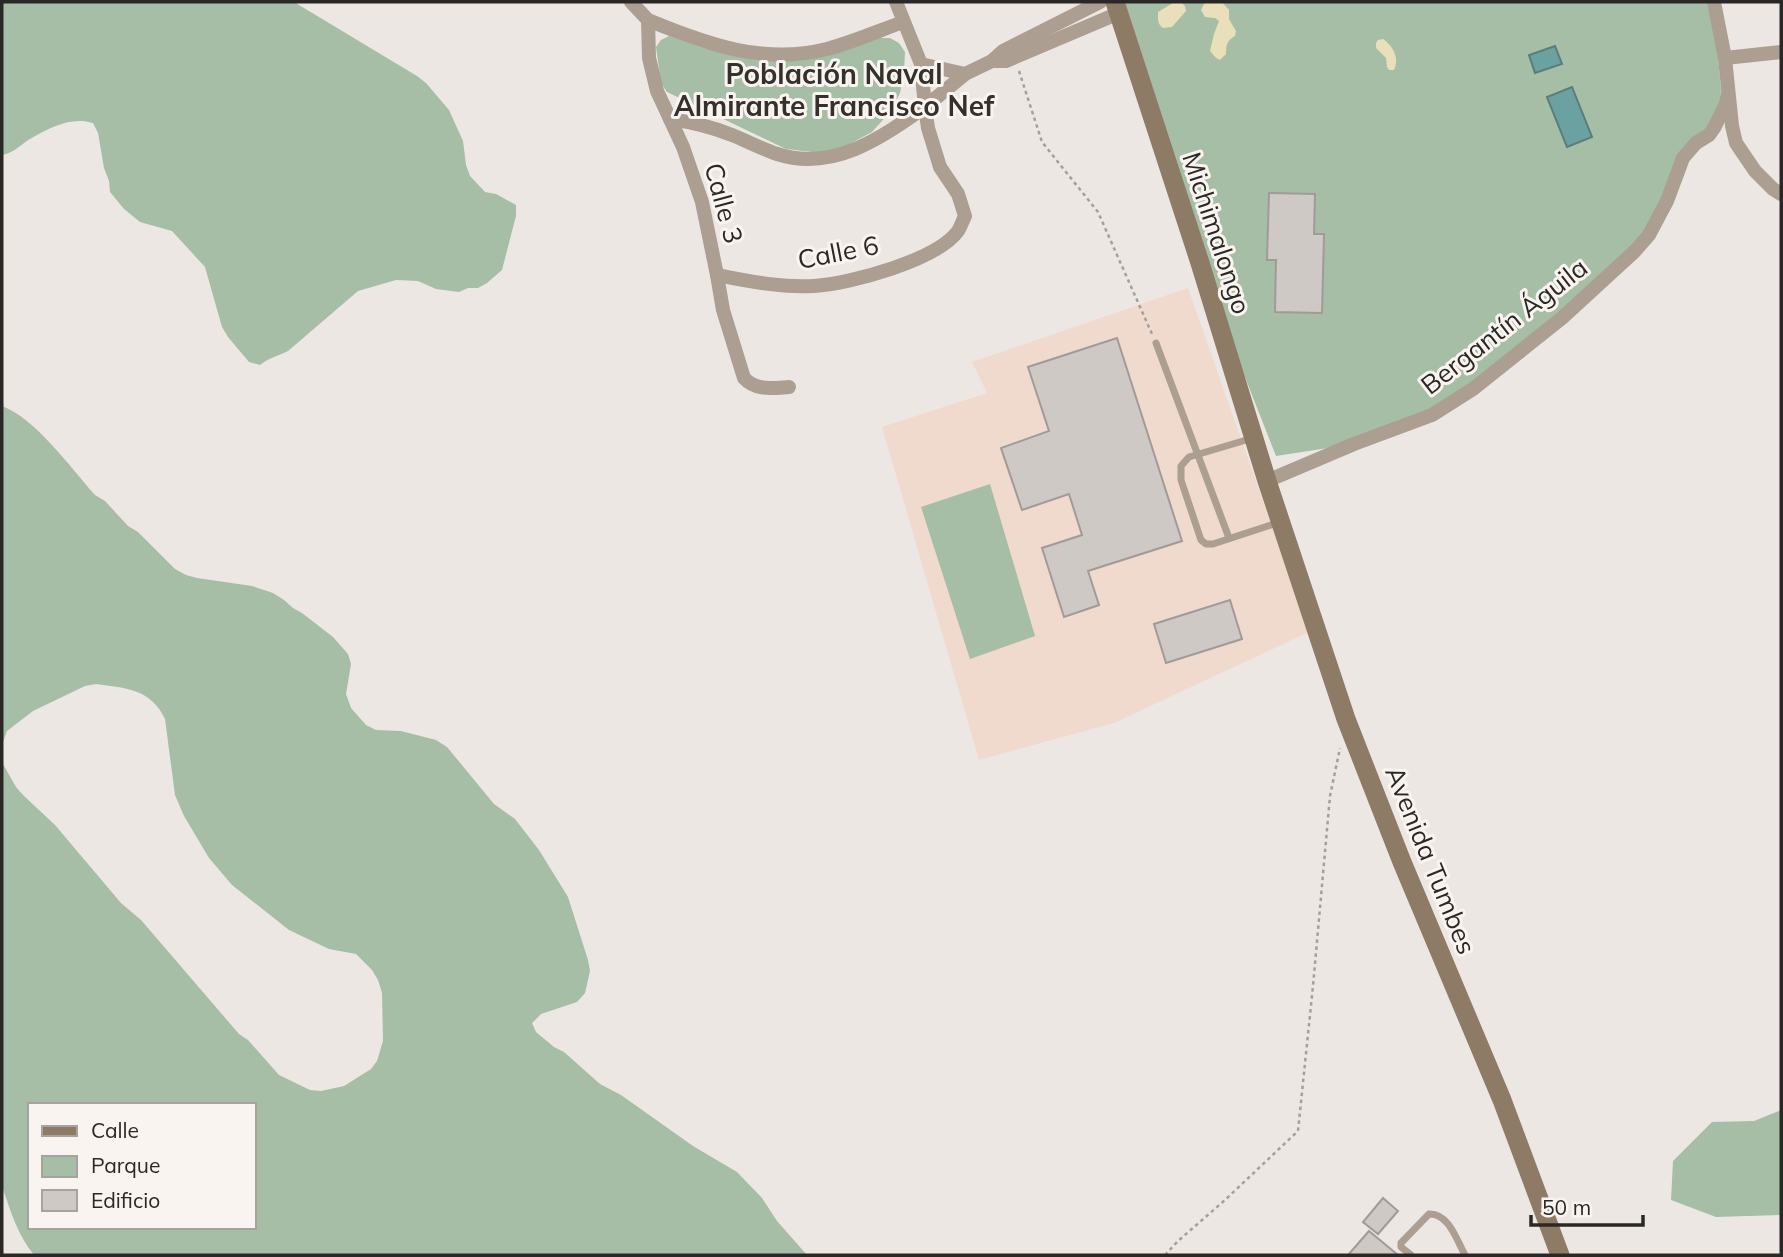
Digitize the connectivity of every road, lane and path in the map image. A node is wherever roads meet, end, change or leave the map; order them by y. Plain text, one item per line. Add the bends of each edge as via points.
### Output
1 (631, 2) edge
2 (896, 2) edge
3 (1100, 2) edge
4 (1714, 2) edge
5 (1117, 7) edge
6 (648, 20) junction
7 (903, 22) junction
8 (1781, 52) edge
9 (1014, 57) junction
10 (1725, 58) junction
11 (992, 61) junction
12 (920, 64) junction
13 (965, 74) junction
14 (1728, 93) junction
15 (925, 107) junction
16 (670, 119) junction
17 (1709, 135) junction
18 (1736, 143) junction
19 (1781, 194) edge
20 (718, 275) junction
21 (1156, 343) joint
22 (789, 387) dead end
23 (1254, 438) junction
24 (1199, 454) junction
25 (1267, 481) junction
26 (1280, 521) junction
27 (1229, 538) junction
28 (1346, 719) junction
29 (1166, 1255) edge
30 (1411, 1255) edge
31 (1465, 1255) edge
32 (1560, 1255) edge

1 - 6 street
2 - 7 street
3 - 11 street via 1003,51
4 - 10 street, Bergantín Águila
5 - 9 street
5 - 23 main road, Michimalongo
6 - 7 street via 686,36 771,55 824,50
6 - 16 street, Calle 3 via 649,58
7 - 12 street
8 - 10 street
9 - 11 street
9 - 21 path via 1042,142 1098,212
10 - 14 street, Bergantín Águila
11 - 13 street
12 - 13 street
12 - 15 street
13 - 15 street
14 - 17 street, Bergantín Águila
14 - 18 street, Bergantín Águila
15 - 16 street via 869,144 817,159 777,154 697,123
15 - 20 street, Calle 6 via 940,167 958,194 965,216 948,241 920,258 884,271 816,286 783,286
16 - 20 street, Calle 3 via 702,202
17 - 18 street
17 - 25 street, Bergantín Águila via 1683,158 1667,201 1635,251 1562,318 1473,389 1432,415
18 - 19 street, Bergantín Águila via 1755,171
20 - 22 street, Calle 3 via 723,310 744,378 761,388
21 - 24 lane
23 - 24 lane
23 - 25 main road, Michimalongo
24 - 27 lane
24 - 27 lane via 1181,466 1181,480 1201,540 1213,544
25 - 26 main road, Avenida Tumbes
26 - 27 lane
26 - 28 main road, Avenida Tumbes
28 - 29 path via 1330,796 1298,1131
28 - 32 main road, Avenida Tumbes via 1502,1100
30 - 31 lane via 1401,1242 1429,1214 1447,1222

